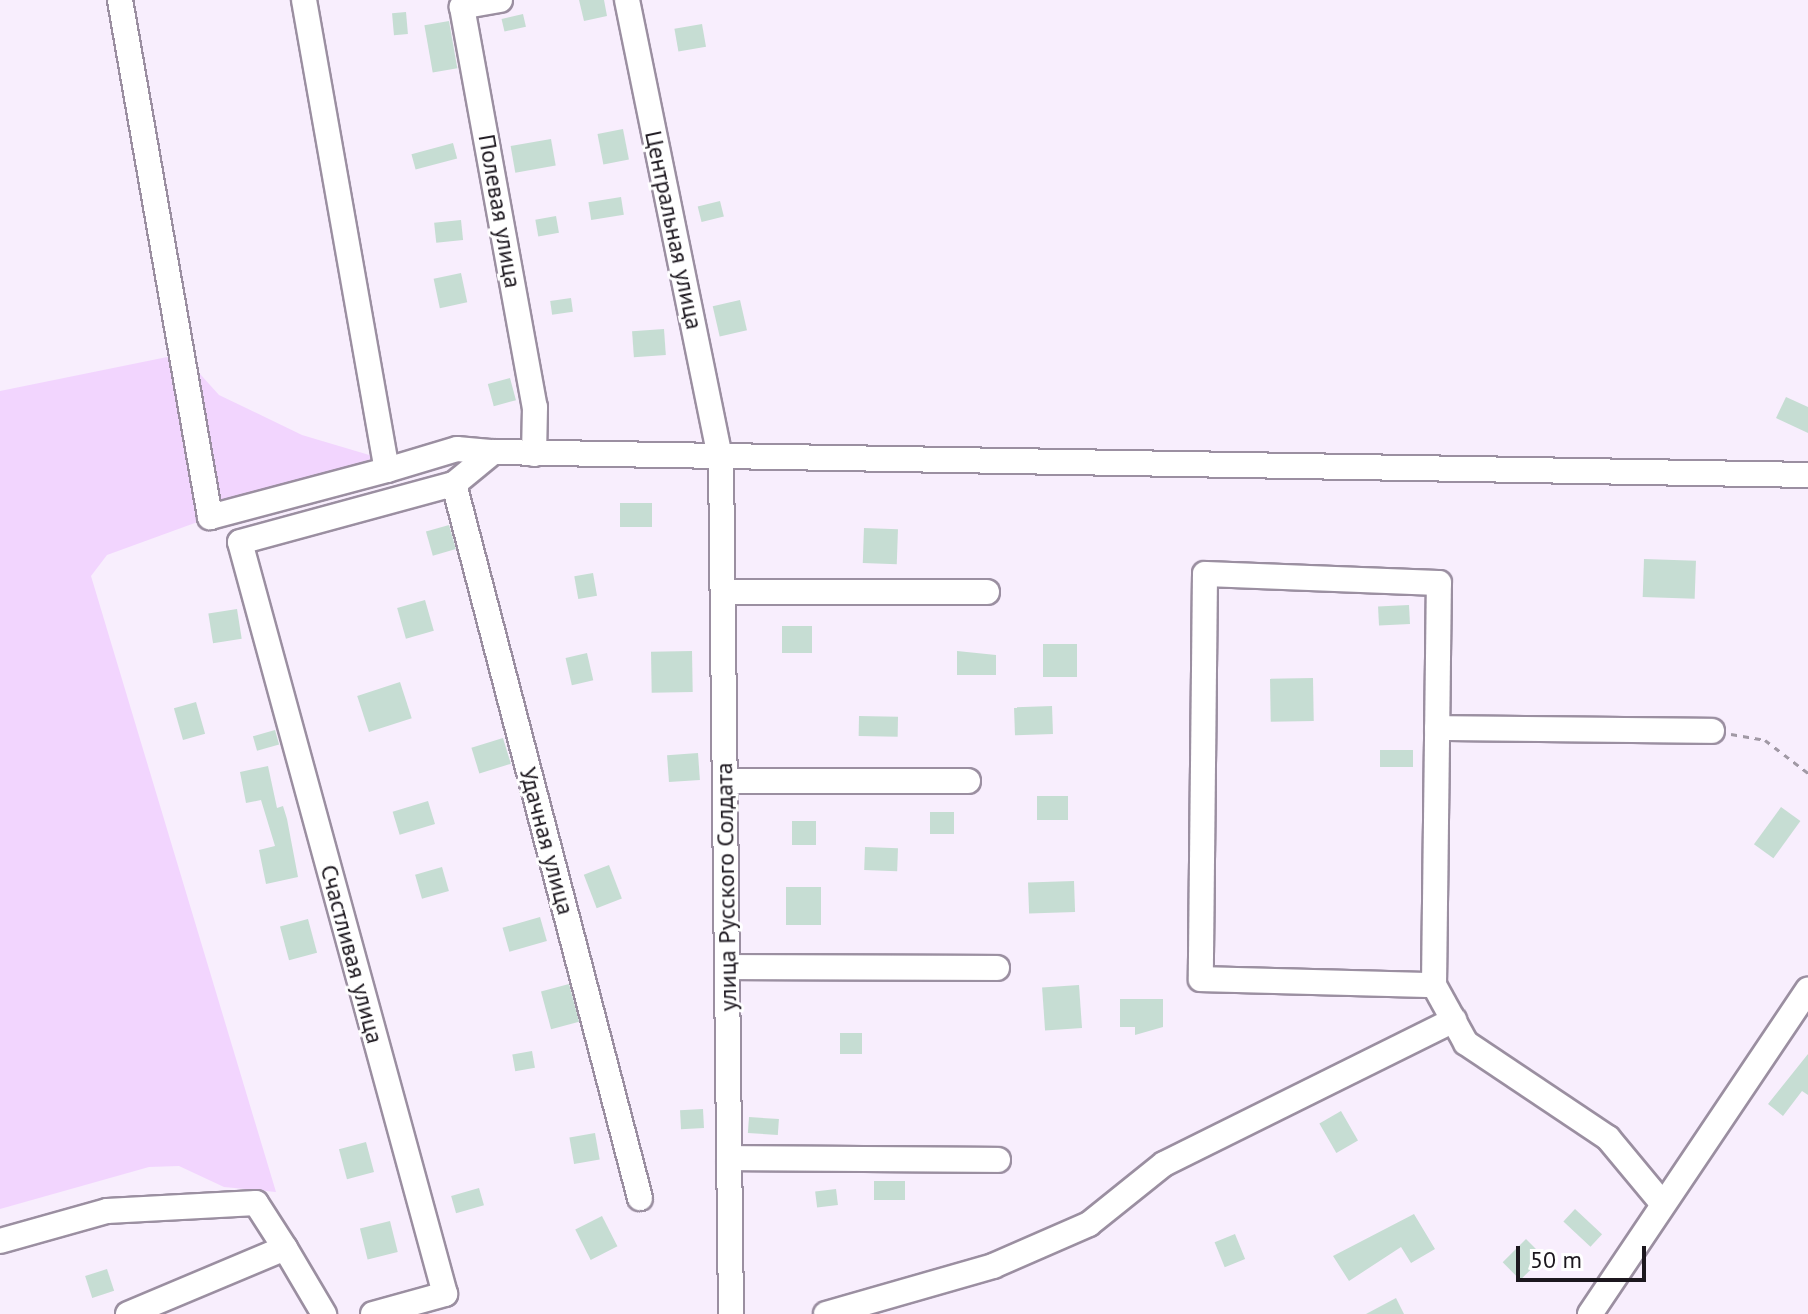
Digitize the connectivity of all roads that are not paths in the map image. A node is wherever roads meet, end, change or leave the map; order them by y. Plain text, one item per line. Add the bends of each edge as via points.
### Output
1 (120, 0) edge
2 (304, 0) edge
3 (500, 0) edge
4 (627, 0) edge
5 (493, 452) junction
6 (534, 454) junction
7 (721, 460) junction
8 (387, 470) junction
9 (1808, 475) edge
10 (454, 484) junction
11 (723, 592) junction
12 (987, 592) dead end
13 (1437, 728) junction
14 (1712, 731) road end
15 (725, 781) junction
16 (968, 781) dead end
17 (727, 967) junction
18 (997, 968) dead end
19 (1434, 985) junction
20 (1808, 989) edge
21 (1454, 1020) junction
22 (729, 1158) junction
23 (998, 1160) dead end
24 (640, 1198) dead end
25 (1662, 1203) junction
26 (0, 1241) edge
27 (285, 1248) junction
28 (128, 1314) edge
29 (324, 1314) edge
30 (373, 1314) edge
31 (731, 1314) edge
32 (826, 1314) edge
33 (1590, 1314) edge

1 - 8 street via 210,517
2 - 8 street
3 - 6 street, Полевая улица via 462,7 535,407
4 - 7 street, Центральная улица
5 - 6 street
5 - 8 street via 457,449
5 - 10 street
6 - 7 street
7 - 9 street
7 - 11 street, улица Русского Солдата
10 - 24 street, Удачная улица
10 - 30 street, Счастливая улица via 240,542 445,1294
11 - 12 street
11 - 15 street, улица Русского Солдата
13 - 14 street
13 - 19 street
13 - 19 street via 1439,583 1205,574 1201,979
15 - 16 street
15 - 17 street, улица Русского Солдата
17 - 18 street
17 - 22 street, улица Русского Солдата
19 - 21 street
20 - 25 street
21 - 25 street via 1466,1043 1608,1138
21 - 32 street via 1164,1164 1089,1224 993,1266
22 - 23 street
22 - 31 street, улица Русского Солдата
25 - 33 street
26 - 27 street via 107,1211 256,1203
27 - 28 street
27 - 29 street

